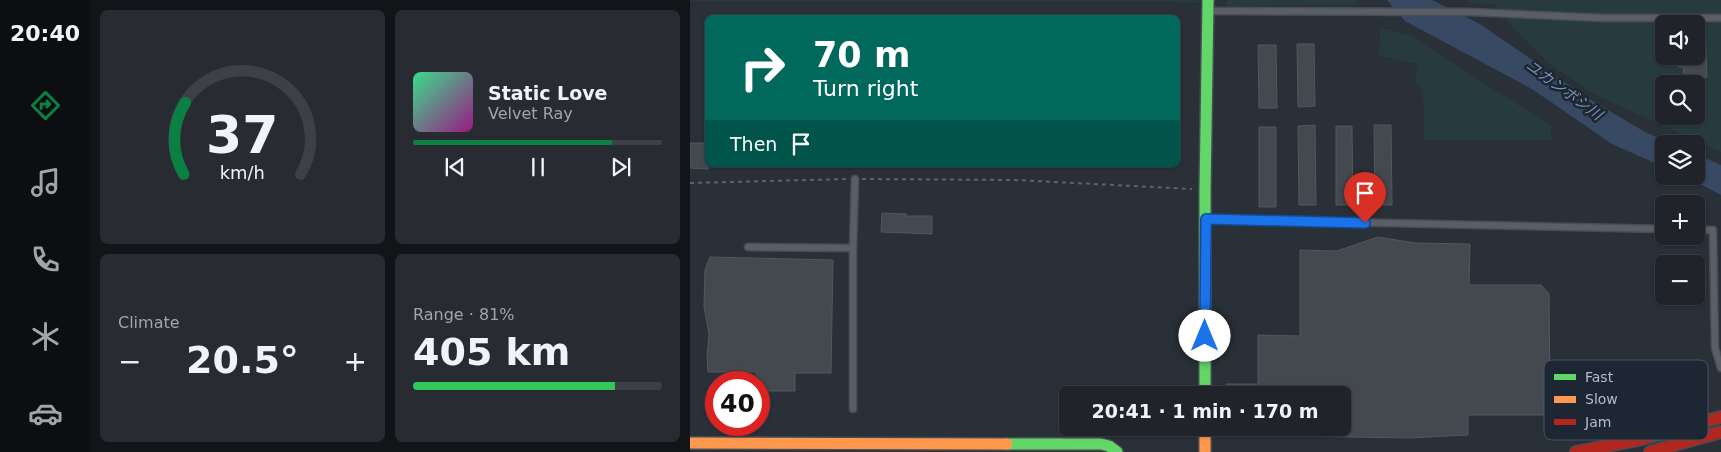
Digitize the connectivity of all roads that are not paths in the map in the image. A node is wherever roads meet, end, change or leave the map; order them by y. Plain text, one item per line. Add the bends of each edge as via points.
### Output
1 (1208, 6) edge
2 (1721, 18) edge
3 (854, 179) road end
4 (1206, 219) junction
5 (1655, 229) edge
6 (1705, 230) edge
7 (748, 247) dead end
8 (852, 248) junction
9 (1721, 368) edge
10 (1205, 386) edge
11 (853, 409) dead end
12 (1721, 417) edge
13 (1708, 420) edge
14 (1721, 432) edge
15 (1205, 436) edge
16 (1708, 439) edge
17 (1638, 440) edge
18 (1706, 440) edge
19 (690, 443) edge
20 (1692, 447) edge
21 (1116, 452) edge
22 (1205, 452) edge
23 (1576, 452) edge
24 (1650, 452) edge

1 - 2 lane via 1604,18
1 - 4 main road
3 - 8 lane
4 - 5 lane
4 - 10 main road
6 - 9 lane via 1713,230 1714,348
7 - 8 lane
8 - 11 lane
12 - 13 main road
14 - 16 main road
15 - 22 main road
17 - 23 main road
18 - 20 main road
19 - 21 main road via 1101,444
20 - 24 main road

